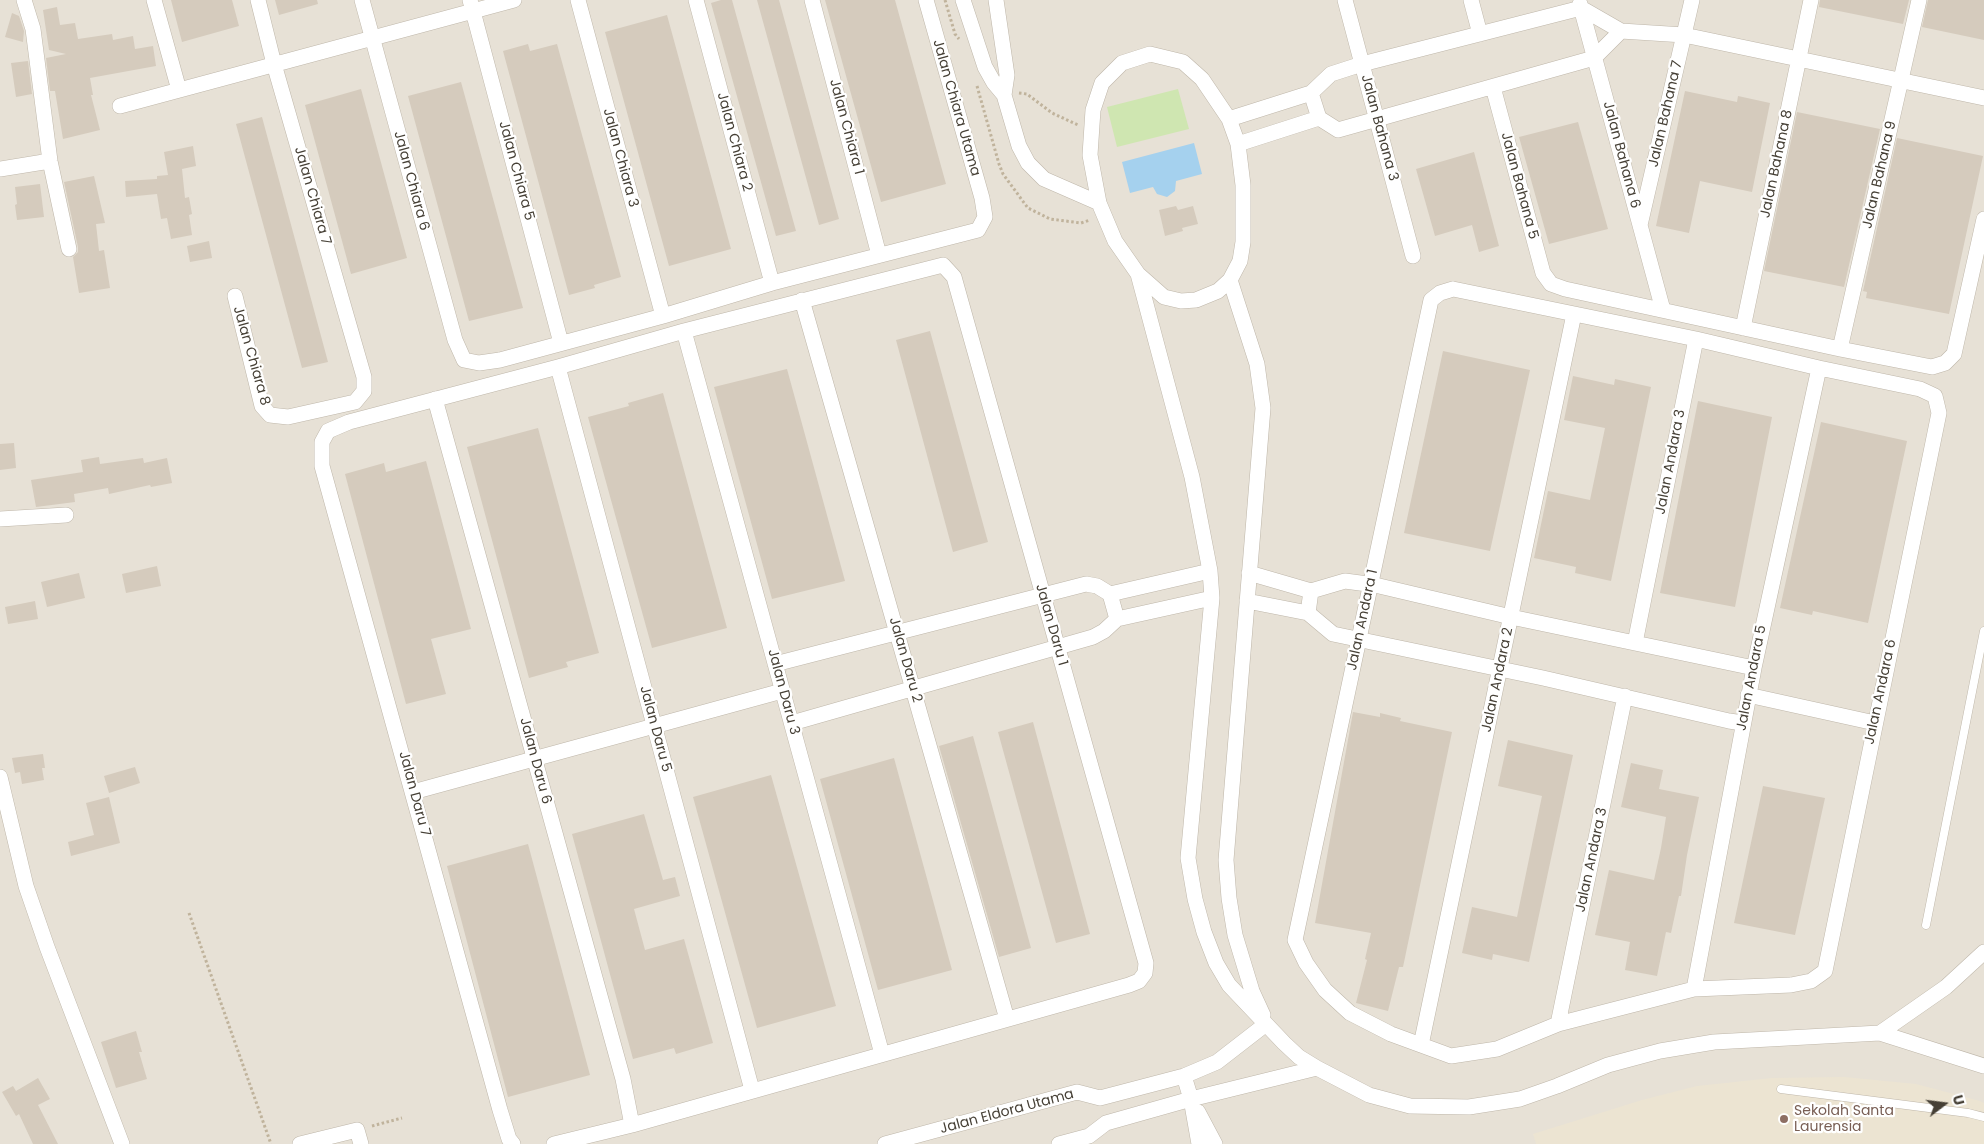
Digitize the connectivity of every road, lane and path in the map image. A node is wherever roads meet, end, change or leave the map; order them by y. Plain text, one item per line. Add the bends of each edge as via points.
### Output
1 (24, 0) edge
2 (154, 0) edge
3 (258, 0) edge
4 (362, 0) edge
5 (514, 0) edge
6 (578, 0) edge
7 (696, 0) edge
8 (812, 0) edge
9 (926, 0) edge
10 (963, 0) edge
11 (996, 0) edge
12 (1345, 0) edge
13 (1471, 0) edge
14 (1692, 0) edge
15 (1811, 0) edge
16 (1919, 0) edge
17 (1580, 4) edge
18 (471, 6) edge
19 (999, 22) junction
20 (972, 26) junction
21 (1621, 31) junction
22 (1480, 34) junction
23 (1684, 35) junction
24 (372, 38) junction
25 (1594, 58) junction
26 (1799, 59) junction
27 (274, 64) junction
28 (1362, 64) junction
29 (1902, 80) junction
30 (1492, 87) junction
31 (179, 90) junction
32 (1311, 93) junction
33 (1004, 95) junction
34 (1984, 98) edge
35 (120, 106) dead end
36 (1318, 118) junction
37 (1229, 119) junction
38 (1377, 119) junction
39 (1092, 132) junction
40 (1238, 144) junction
41 (50, 161) junction
42 (0, 168) edge
43 (1098, 203) junction
44 (1984, 219) edge
45 (1640, 227) junction
46 (69, 250) dead end
47 (880, 255) junction
48 (1413, 256) dead end
49 (1138, 274) junction
50 (1230, 280) junction
51 (772, 283) junction
52 (235, 296) dead end
53 (802, 300) junction
54 (1662, 310) junction
55 (1574, 314) junction
56 (663, 316) junction
57 (1743, 328) junction
58 (684, 331) junction
59 (1696, 340) junction
60 (562, 343) junction
61 (1840, 349) junction
62 (558, 367) junction
63 (1819, 368) junction
64 (435, 399) junction
65 (270, 415) joint
66 (66, 515) dead end
67 (0, 519) edge
68 (1210, 571) junction
69 (1249, 573) junction
70 (1371, 585) junction
71 (1311, 591) junction
72 (1110, 594) junction
73 (1043, 595) junction
74 (1212, 598) junction
75 (1247, 601) junction
76 (1308, 613) junction
77 (1511, 617) junction
78 (1116, 619) junction
79 (1984, 631) edge
80 (897, 634) junction
81 (1359, 639) junction
82 (1635, 643) junction
83 (1057, 647) junction
84 (1981, 662) edge
85 (775, 664) junction
86 (1754, 668) junction
87 (1500, 669) junction
88 (913, 688) junction
89 (782, 690) junction
90 (1748, 695) junction
91 (1625, 696) junction
92 (792, 723) junction
93 (1743, 723) junction
94 (1875, 723) junction
95 (655, 726) junction
96 (534, 759) junction
97 (0, 777) edge
98 (413, 792) junction
99 (188, 913) dead end
100 (1926, 925) dead end
101 (1984, 952) edge
102 (1694, 989) junction
103 (1007, 1019) junction
104 (1266, 1024) junction
105 (1558, 1024) junction
106 (1880, 1033) junction
107 (1421, 1045) junction
108 (882, 1054) junction
109 (1984, 1066) edge
110 (1317, 1068) junction
111 (1184, 1076) junction
112 (1781, 1089) dead end
113 (752, 1090) junction
114 (1100, 1098) junction
115 (1191, 1099) junction
116 (1984, 1117) edge
117 (402, 1118) dead end
118 (1106, 1122) junction
119 (632, 1124) junction
120 (359, 1137) edge
121 (122, 1144) edge
122 (271, 1144) edge
123 (300, 1144) edge
124 (513, 1144) edge
125 (554, 1144) edge
126 (885, 1144) edge
127 (1059, 1144) edge
128 (1199, 1144) edge
129 (1215, 1144) edge

1 - 41 street via 33,29
2 - 31 street
3 - 27 street, Jalan Chiara 7
4 - 24 street, Jalan Chiara 6
5 - 18 street
6 - 56 street, Jalan Chiara 3
7 - 51 street, Jalan Chiara 2
8 - 47 street, Jalan Chiara 1
9 - 47 street, Jalan Chiara Utama via 986,217 978,230
10 - 20 street
11 - 19 street
12 - 28 street, Jalan Bahana 3
13 - 22 street
14 - 23 street, Jalan Bahana 7
15 - 26 street, Jalan Bahana 8
16 - 29 street, Jalan Bahana 9
17 - 21 street
17 - 22 street
17 - 25 street, Jalan Bahana 6
18 - 24 street
18 - 60 street, Jalan Chiara 5
19 - 20 street via 989,30 982,31
19 - 33 street via 1007,74
20 - 33 street via 985,68
21 - 23 street
21 - 25 street
22 - 28 street
23 - 26 street
23 - 45 street, Jalan Bahana 7
24 - 27 street
24 - 60 street, Jalan Chiara 6 via 455,340 464,360 479,363 500,360
25 - 30 street
25 - 45 street, Jalan Bahana 6
26 - 29 street
26 - 57 street, Jalan Bahana 8
27 - 31 street
27 - 65 street, Jalan Chiara 7 via 364,377 364,391 356,402 288,417
28 - 32 street via 1331,74
28 - 38 street, Jalan Bahana 3
29 - 34 street
29 - 61 street, Jalan Bahana 9
30 - 38 street
30 - 54 street, Jalan Bahana 5 via 1542,273 1551,284 1564,289
31 - 35 street
32 - 36 street
32 - 37 street
33 - 39 path via 1028,94 1052,114
33 - 43 street via 1019,146 1028,163 1044,179
36 - 38 street via 1338,130
36 - 40 street
37 - 39 street via 1202,79 1183,62 1150,54 1122,63 1102,83 1093,110
37 - 40 street
38 - 48 street, Jalan Bahana 3
39 - 43 street via 1090,155
40 - 50 street via 1243,185 1243,242 1240,261
41 - 42 street
41 - 46 street
43 - 49 street via 1116,241
44 - 61 street via 1954,354 1945,363 1932,367
45 - 54 street, Jalan Bahana 6
47 - 51 street
49 - 50 street via 1164,297 1182,301 1218,292
49 - 68 street via 1192,477
50 - 69 street via 1257,364 1263,408
51 - 56 street
52 - 65 street, Jalan Chiara 8 via 262,406
53 - 58 street
53 - 73 street, Jalan Daru 1 via 936,266 943,265 954,277
53 - 80 street, Jalan Daru 2
54 - 57 street
55 - 59 street
55 - 70 street, Jalan Andara 1 via 1453,289 1440,292 1431,300
55 - 77 street, Jalan Andara 2
56 - 60 street
57 - 61 street
58 - 62 street
58 - 85 street, Jalan Daru 3
59 - 63 street
59 - 82 street, Jalan Andara 3
62 - 64 street
62 - 95 street, Jalan Daru 5
63 - 86 street, Jalan Andara 5
63 - 94 street, Jalan Andara 6 via 1920,389 1935,396 1939,413
64 - 96 street, Jalan Daru 6
64 - 98 street, Jalan Daru 7 via 349,422 328,431 322,442 322,466
66 - 67 street
68 - 72 street
68 - 74 street
69 - 71 street
69 - 75 street
70 - 71 street via 1345,581
70 - 77 street
70 - 81 street, Jalan Andara 1
71 - 76 street
72 - 73 street via 1086,584
72 - 78 street
73 - 80 street
73 - 83 street, Jalan Daru 1
74 - 78 street
74 - 104 street via 1188,858 1195,899 1216,963 1229,985
75 - 76 street
75 - 104 street via 1226,860 1235,935
76 - 81 street via 1333,634
77 - 82 street
77 - 87 street, Jalan Andara 2
78 - 83 street via 1093,637
79 - 84 lane
80 - 85 street
80 - 88 street, Jalan Daru 2
81 - 87 street
81 - 107 street, Jalan Andara 1 via 1295,940 1325,990 1350,1013
82 - 86 street
83 - 88 street
83 - 103 street, Jalan Daru 1 via 1146,963 1145,973 1139,981 1129,985
84 - 100 lane
85 - 89 street, Jalan Daru 3
86 - 90 street, Jalan Andara 5
87 - 91 street
87 - 107 street, Jalan Andara 2
88 - 92 street
88 - 103 street, Jalan Daru 2
89 - 92 street, Jalan Daru 3
89 - 95 street
90 - 93 street, Jalan Andara 5
90 - 94 street
91 - 93 street
91 - 105 street, Jalan Andara 3
92 - 108 street, Jalan Daru 3
93 - 102 street, Jalan Andara 5
94 - 102 street, Jalan Andara 6 via 1825,972 1811,981 1791,986
95 - 96 street
95 - 113 street, Jalan Daru 5
96 - 98 street
96 - 119 street, Jalan Daru 6 via 623,1079
97 - 121 street via 29,895
98 - 124 street, Jalan Daru 7 via 500,1110
99 - 122 path
101 - 106 street via 1946,987
102 - 105 street
103 - 108 street
104 - 110 street via 1299,1057
104 - 111 street via 1217,1062
105 - 107 street via 1497,1049 1452,1056
106 - 109 street
106 - 110 street via 1714,1042 1660,1051 1608,1064 1520,1099 1469,1107 1410,1106 1369,1095
108 - 113 street
110 - 115 street
111 - 114 street
111 - 115 street
112 - 116 lane
113 - 119 street
114 - 118 street
114 - 126 street, Jalan Eldora Utama via 1077,1092
115 - 118 street
115 - 128 street
115 - 129 street
117 - 120 path
118 - 127 street via 1089,1136
119 - 125 street
120 - 123 street

